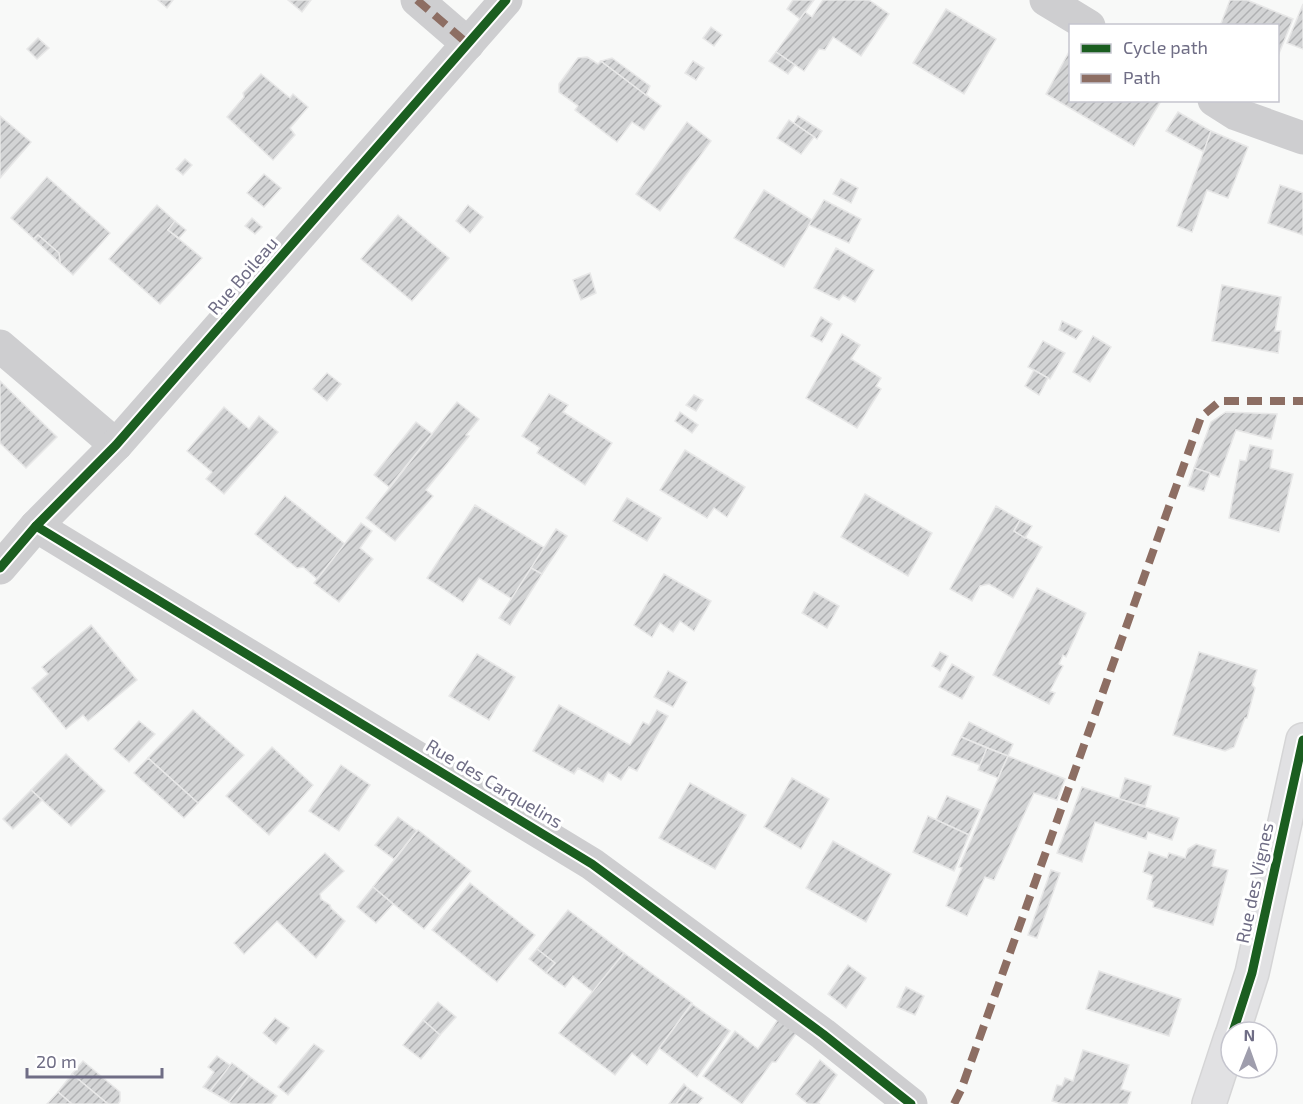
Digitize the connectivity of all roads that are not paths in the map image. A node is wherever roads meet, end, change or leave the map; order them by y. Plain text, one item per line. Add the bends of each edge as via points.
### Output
1 (417, 0) edge
2 (506, 0) edge
3 (1046, 0) edge
4 (1086, 24) edge
5 (468, 44) junction
6 (1217, 102) edge
7 (1303, 138) edge
8 (0, 346) edge
9 (116, 445) junction
10 (36, 526) junction
11 (0, 568) edge
12 (1303, 740) edge
13 (1237, 1020) edge
14 (1219, 1074) edge
15 (911, 1104) edge
16 (1209, 1104) edge

1 - 5 street
2 - 5 street, Rue Boileau
3 - 4 street
5 - 9 street, Rue Boileau
6 - 7 street via 1236,114
8 - 9 street
9 - 10 street, Rue Boileau
10 - 11 street, Rue Boileau
10 - 15 street, Rue des Carquelins via 592,864 823,1034
12 - 13 street, Rue des Vignes via 1252,973
14 - 16 street

